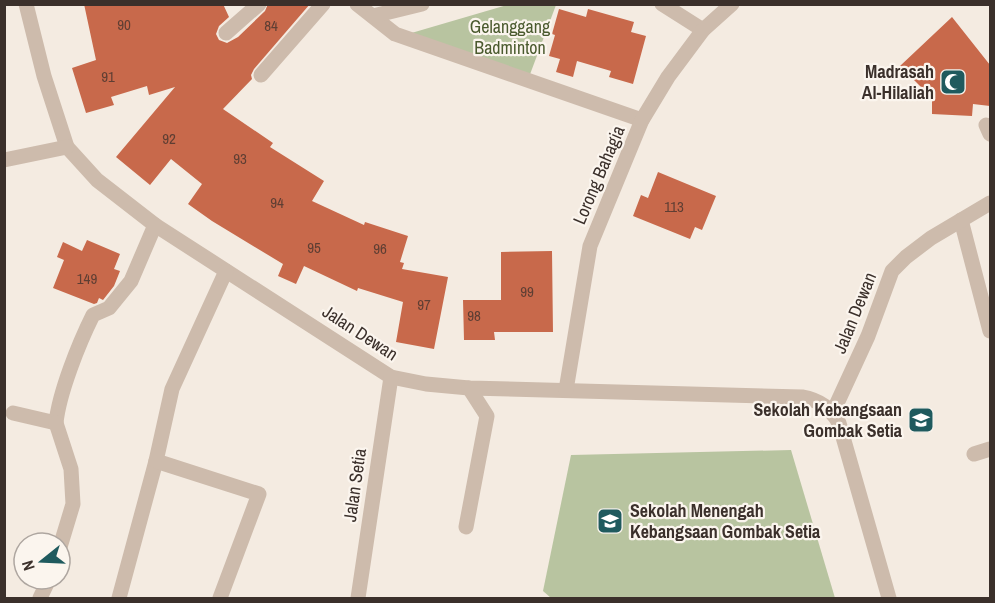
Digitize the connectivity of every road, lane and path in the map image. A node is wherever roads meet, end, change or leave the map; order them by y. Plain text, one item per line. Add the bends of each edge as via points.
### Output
1 (26, 4) edge
2 (259, 4) edge
3 (323, 4) edge
4 (357, 4) edge
5 (422, 4) edge
6 (662, 4) edge
7 (732, 4) edge
8 (373, 16) junction
9 (703, 30) junction
10 (226, 33) dead end
11 (261, 75) dead end
12 (642, 120) junction
13 (67, 147) junction
14 (4, 160) edge
15 (990, 203) edge
16 (961, 220) junction
17 (155, 225) junction
18 (226, 271) junction
19 (990, 331) edge
20 (391, 377) junction
21 (468, 388) junction
22 (566, 390) junction
23 (833, 412) junction
24 (13, 413) dead end
25 (56, 423) junction
26 (990, 449) edge
27 (974, 454) dead end
28 (156, 461) junction
29 (466, 527) dead end
30 (65, 531) edge
31 (119, 598) edge
32 (220, 598) edge
33 (358, 598) edge
34 (889, 598) edge

1 - 13 street, Jalan Dewan
2 - 10 street
3 - 11 street
4 - 8 street
5 - 8 street
6 - 9 street
7 - 9 street, Lorong Bahagia
8 - 12 street via 395,34
9 - 12 street, Lorong Bahagia
12 - 22 street, Lorong Bahagia via 590,246
13 - 14 street
13 - 17 street, Jalan Dewan via 97,180
15 - 16 street, Jalan Dewan
16 - 19 street
16 - 23 street, Jalan Dewan via 892,271
17 - 18 street, Jalan Dewan
17 - 25 street via 130,281 109,308 93,315 85,330
18 - 20 street, Jalan Dewan
18 - 28 street via 172,389
20 - 21 street, Jalan Dewan
20 - 33 street, Jalan Setia
21 - 22 street, Jalan Dewan
21 - 29 street via 487,416
22 - 23 street, Jalan Dewan via 802,397 820,402
23 - 34 street
24 - 25 street
25 - 30 street via 71,469 73,504
26 - 27 street
28 - 31 street
28 - 32 street via 259,494

